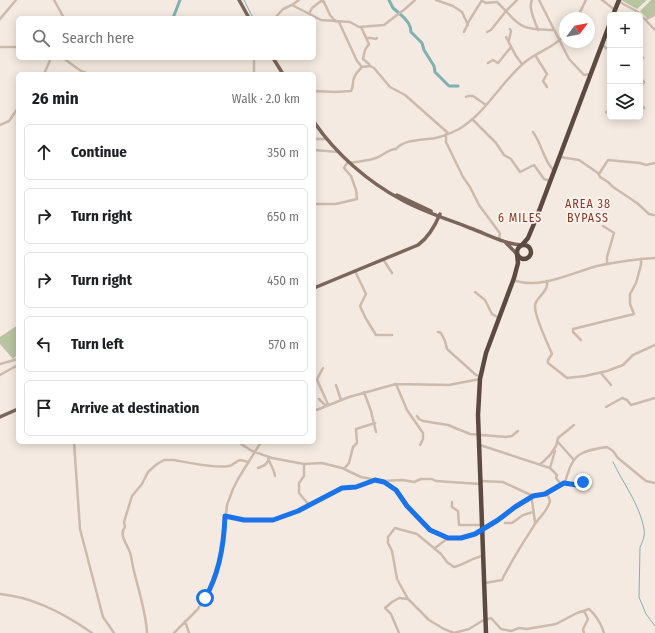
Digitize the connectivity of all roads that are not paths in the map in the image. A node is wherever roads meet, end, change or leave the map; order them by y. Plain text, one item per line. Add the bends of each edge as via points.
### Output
1 (16, 0) edge
2 (54, 0) edge
3 (239, 0) edge
4 (299, 0) edge
5 (415, 0) edge
6 (436, 0) edge
7 (482, 0) edge
8 (517, 0) edge
9 (532, 0) edge
10 (539, 0) edge
11 (586, 0) edge
12 (602, 0) edge
13 (619, 0) edge
14 (323, 1) edge
15 (292, 5) junction
16 (506, 12) junction
17 (580, 12) edge
18 (613, 12) edge
19 (614, 12) edge
20 (309, 14) junction
21 (655, 15) edge
22 (63, 16) edge
23 (248, 16) edge
24 (276, 16) edge
25 (313, 16) edge
26 (316, 18) edge
27 (0, 19) edge
28 (646, 19) junction
29 (338, 22) junction
30 (468, 25) junction
31 (361, 27) junction
32 (510, 29) dead end
33 (538, 30) junction
34 (554, 30) junction
35 (655, 30) edge
36 (464, 32) dead end
37 (486, 32) dead end
38 (607, 36) edge
39 (506, 37) dead end
40 (367, 38) junction
41 (377, 38) dead end
42 (559, 39) edge
43 (509, 41) junction
44 (559, 42) edge
45 (602, 45) junction
46 (0, 47) edge
47 (16, 47) edge
48 (511, 47) junction
49 (564, 48) edge
50 (607, 49) edge
51 (535, 55) junction
52 (50, 60) edge
53 (66, 60) edge
54 (254, 60) edge
55 (274, 60) edge
56 (488, 63) dead end
57 (522, 64) junction
58 (370, 66) junction
59 (362, 67) junction
60 (45, 72) edge
61 (84, 72) edge
62 (254, 72) edge
63 (282, 72) edge
64 (591, 74) junction
65 (547, 87) dead end
66 (316, 91) edge
67 (466, 97) dead end
68 (486, 105) junction
69 (16, 111) edge
70 (472, 119) junction
71 (1, 124) edge
72 (316, 125) edge
73 (533, 132) dead end
74 (447, 134) junction
75 (316, 139) edge
76 (327, 139) junction
77 (316, 150) edge
78 (338, 152) junction
79 (560, 157) junction
80 (350, 163) junction
81 (655, 163) edge
82 (554, 172) junction
83 (599, 174) junction
84 (550, 181) junction
85 (392, 193) junction
86 (316, 204) edge
87 (431, 213) junction
88 (439, 215) junction
89 (654, 216) dead end
90 (536, 219) junction
91 (449, 220) junction
92 (436, 221) junction
93 (603, 226) dead end
94 (468, 227) junction
95 (500, 240) junction
96 (522, 245) junction
97 (530, 250) junction
98 (518, 254) junction
99 (527, 258) junction
100 (641, 258) junction
101 (655, 258) edge
102 (383, 259) junction
103 (607, 264) junction
104 (355, 271) junction
105 (392, 273) dead end
106 (513, 279) junction
107 (547, 281) junction
108 (316, 287) edge
109 (475, 292) dead end
110 (499, 318) junction
111 (438, 332) dead end
112 (392, 335) dead end
113 (581, 340) dead end
114 (655, 345) edge
115 (16, 360) edge
116 (0, 364) edge
117 (16, 366) edge
118 (323, 368) dead end
119 (601, 373) junction
120 (0, 374) edge
121 (481, 377) junction
122 (396, 384) junction
123 (336, 385) dead end
124 (611, 385) dead end
125 (364, 392) junction
126 (655, 398) edge
127 (319, 399) dead end
128 (342, 400) junction
129 (327, 405) junction
130 (606, 407) dead end
131 (16, 410) edge
132 (316, 410) edge
133 (417, 416) dead end
134 (0, 417) edge
135 (375, 423) junction
136 (574, 425) dead end
137 (518, 431) dead end
138 (376, 432) dead end
139 (479, 435) junction
140 (557, 442) junction
141 (74, 444) edge
142 (241, 444) edge
143 (260, 444) edge
144 (420, 445) dead end
145 (480, 445) junction
146 (556, 446) junction
147 (255, 452) junction
148 (267, 456) junction
149 (573, 459) junction
150 (269, 461) junction
151 (248, 462) junction
152 (304, 464) junction
153 (539, 464) junction
154 (258, 468) dead end
155 (550, 468) junction
156 (344, 469) junction
157 (275, 476) dead end
158 (581, 476) dead end
159 (375, 480) junction
160 (382, 481) junction
161 (481, 483) junction
162 (564, 483) junction
163 (655, 483) edge
164 (558, 487) junction
165 (547, 493) junction
166 (532, 496) junction
167 (452, 502) dead end
168 (309, 505) junction
169 (533, 512) junction
170 (225, 516) junction
171 (505, 523) dead end
172 (535, 524) junction
173 (482, 527) junction
174 (448, 538) junction
175 (434, 548) junction
176 (483, 556) junction
177 (484, 584) junction
178 (0, 594) edge
179 (408, 599) junction
180 (584, 611) junction
181 (485, 620) junction
182 (185, 621) junction
183 (92, 633) edge
184 (114, 633) edge
185 (147, 633) edge
186 (174, 633) edge
187 (189, 633) edge
188 (399, 633) edge
189 (454, 633) edge
190 (486, 633) edge
191 (584, 633) edge
192 (604, 633) edge

1 - 27 street
2 - 22 street
3 - 23 main road
4 - 15 street
5 - 31 street via 386,24
6 - 30 street via 462,12
7 - 16 street via 486,3 498,3
7 - 30 street
8 - 16 street
9 - 33 street
10 - 34 street
11 - 17 street
12 - 18 street
13 - 19 highway
13 - 28 street
14 - 20 street via 312,8
14 - 29 street via 330,15
15 - 20 street
15 - 24 street
16 - 33 street via 522,27
16 - 37 street via 489,32
20 - 25 street
21 - 28 street
26 - 29 street
28 - 35 street
29 - 31 street via 350,22
29 - 59 street via 358,64
30 - 36 street
31 - 40 street
32 - 43 street
33 - 34 street
34 - 42 street
38 - 45 highway
39 - 43 street
40 - 41 street
40 - 58 street via 369,44 363,59
43 - 48 street
44 - 51 street
45 - 50 street
45 - 64 highway
46 - 47 street
48 - 56 street via 498,63 493,60
48 - 57 street
49 - 64 street via 569,59 584,75
51 - 57 street
51 - 65 street via 547,74 543,81
52 - 60 street
53 - 61 street
54 - 62 street
55 - 63 main road
57 - 68 street
58 - 59 street
58 - 74 street via 377,70 390,87 405,95
59 - 66 street via 355,74 351,91
64 - 79 highway
67 - 68 street via 471,96
68 - 70 street
69 - 71 street via 9,121
70 - 74 street via 458,130
70 - 84 street via 504,155 511,159 520,172 534,165 544,179
72 - 76 main road
73 - 82 street
74 - 80 street via 401,144 376,158
74 - 95 street via 446,142 463,177 499,232
75 - 76 street
76 - 78 main road
77 - 78 street
78 - 80 main road
79 - 82 highway
79 - 83 street via 579,160
80 - 85 main road
80 - 86 street via 344,168 351,176 357,199 336,204
81 - 83 street via 646,165 608,160
82 - 84 highway
83 - 89 street
84 - 90 highway
85 - 87 main road via 403,201
85 - 88 main road
87 - 88 main road
87 - 92 main road
88 - 91 main road
88 - 92 main road
88 - 94 main road
90 - 96 highway
90 - 97 highway
91 - 92 main road
91 - 94 main road
92 - 102 main road via 431,232 418,245
93 - 103 street via 614,233
94 - 95 main road
95 - 96 main road
95 - 98 main road
96 - 97 highway
96 - 98 highway via 518,249
97 - 99 highway
98 - 99 highway via 521,258
98 - 106 highway
99 - 106 highway via 521,263
100 - 101 street
100 - 103 street
100 - 113 street via 641,266 630,296 634,314 573,329
102 - 104 main road
102 - 105 street
103 - 107 street
104 - 108 main road
104 - 112 street via 366,294 360,306 365,317 376,335
106 - 107 street via 519,282
106 - 110 highway
107 - 119 street via 546,288 535,306 541,329 552,354 548,360 549,364 569,378
109 - 110 street via 484,300 492,314
110 - 121 highway via 486,353
111 - 121 street via 441,333 447,349
114 - 119 street via 633,355 623,364
115 - 116 street
117 - 120 street
118 - 129 street via 317,379
119 - 124 street
121 - 122 street via 449,385
121 - 139 highway via 478,403
122 - 125 street
122 - 144 street via 404,404 423,433
123 - 128 street
125 - 128 street
125 - 135 street
126 - 130 street via 631,405 622,398
127 - 129 street
128 - 129 street
129 - 132 street
131 - 134 main road
133 - 139 street via 423,421 448,425
135 - 138 street
135 - 156 street via 356,429 357,443
136 - 140 street via 558,438
137 - 139 street via 509,437
139 - 145 highway
140 - 146 street
140 - 149 street
141 - 184 street via 80,529 103,617
142 - 147 street
143 - 147 street
145 - 153 street
145 - 161 highway
146 - 153 street
146 - 155 street
147 - 148 street
147 - 151 street
148 - 150 street
148 - 152 street
149 - 162 street
149 - 163 street via 588,450 607,447 646,480
150 - 154 street
150 - 157 street
151 - 170 street via 233,489
151 - 185 street via 240,460 221,467 164,460 155,465 132,496 124,522 125,527 122,530 143,602
152 - 156 street via 320,462
152 - 168 street via 304,476 299,483 299,493
153 - 155 street
155 - 164 street via 557,475 560,483
156 - 159 street
158 - 162 street via 583,482 580,484
159 - 160 street
159 - 168 street via 356,487 342,488
160 - 161 street via 414,482 432,479
160 - 174 street via 397,492 430,530
161 - 166 street via 503,482
161 - 173 highway
162 - 164 street
164 - 165 street
165 - 166 street
165 - 172 street via 550,498 549,504
166 - 169 street
166 - 173 street via 498,520
167 - 173 street via 452,507 458,511 459,525
168 - 170 street via 273,520 244,520
169 - 171 street
169 - 172 street
170 - 182 street via 222,551 210,587 198,609
172 - 177 street via 502,580
173 - 174 street via 468,537
173 - 176 highway
174 - 175 street
175 - 176 street via 454,566
175 - 179 street via 417,534 395,528 388,537 397,580
176 - 177 highway
177 - 181 highway
178 - 183 street via 51,608
179 - 188 street via 399,598 385,608 391,614
179 - 189 street via 429,620
180 - 181 street via 556,624 511,631 500,629 491,618
180 - 191 street via 588,620 583,629
180 - 192 street via 589,610 594,614
181 - 189 street via 469,629
181 - 190 highway
182 - 186 street
182 - 187 street

